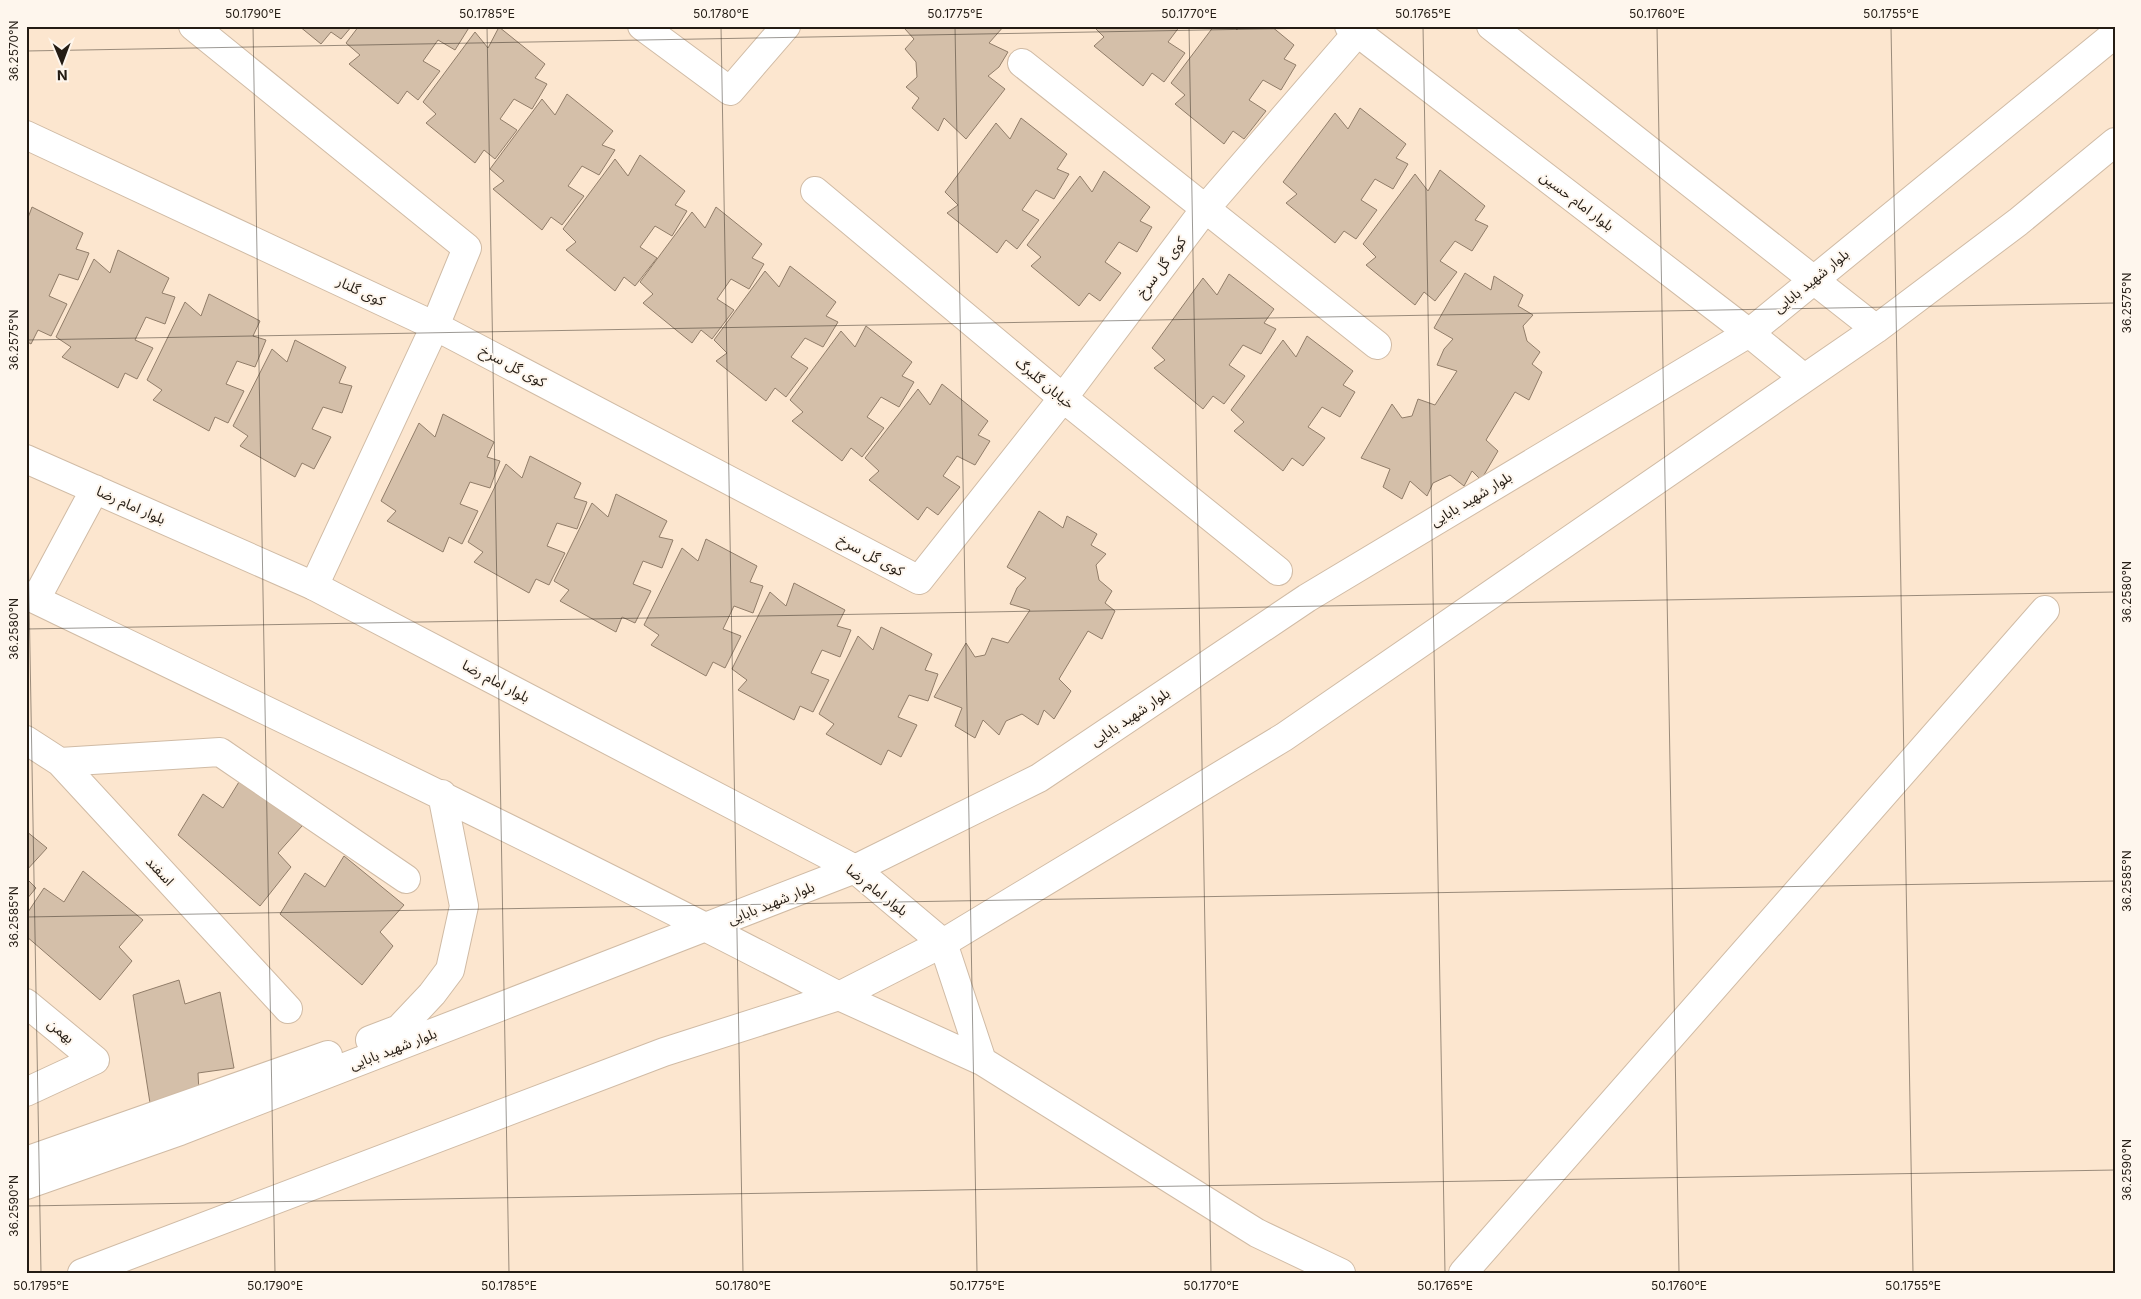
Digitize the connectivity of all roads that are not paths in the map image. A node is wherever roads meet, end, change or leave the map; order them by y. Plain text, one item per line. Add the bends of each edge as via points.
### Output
1 (193, 26) edge
2 (642, 26) edge
3 (786, 26) edge
4 (1491, 26) edge
5 (1353, 30) edge
6 (2115, 34) edge
7 (1022, 63) dead end
8 (26, 135) edge
9 (2115, 142) edge
10 (815, 191) dead end
11 (1205, 209) junction
12 (1813, 280) junction
13 (435, 326) junction
14 (1876, 329) junction
15 (1749, 333) junction
16 (1377, 345) dead end
17 (1804, 378) junction
18 (1063, 398) junction
19 (26, 458) edge
20 (95, 489) junction
21 (1278, 572) dead end
22 (314, 586) junction
23 (31, 597) edge
24 (2044, 610) dead end
25 (26, 740) edge
26 (60, 762) junction
27 (442, 794) junction
28 (855, 870) junction
29 (406, 879) dead end
30 (708, 928) junction
31 (943, 943) junction
32 (839, 996) junction
33 (26, 1003) edge
34 (288, 1009) dead end
35 (982, 1061) junction
36 (26, 1092) edge
37 (26, 1161) edge
38 (26, 1185) edge
39 (82, 1273) edge
40 (1341, 1273) edge
41 (1463, 1273) edge

1 - 13 main road via 467,248
2 - 3 main road via 730,91
4 - 12 main road
5 - 11 main road, کوی گل سرخ
5 - 15 main road, بلوار امام حسین
6 - 12 main road, بلوار شهید بابایی
7 - 11 main road
8 - 13 main road, کوی گلنار
9 - 14 main road via 2018,222
10 - 18 main road, خیابان گلبرگ
11 - 16 main road
11 - 18 main road, کوی گل سرخ
12 - 14 main road
12 - 15 main road, بلوار شهید بابایی
13 - 18 main road, کوی گل سرخ via 918,580
13 - 22 main road
14 - 17 main road
15 - 17 main road, بلوار امام حسین
15 - 28 main road, بلوار شهید بابایی via 1307,598 1038,778
17 - 31 main road via 1284,737
18 - 21 main road, خیابان گلبرگ
19 - 20 main road, بلوار امام رضا
20 - 22 main road, بلوار امام رضا
20 - 23 main road
22 - 28 main road, بلوار امام رضا
23 - 27 main road
24 - 41 main road
25 - 26 main road, اسفند
26 - 29 main road via 220,752
26 - 34 main road, اسفند
27 - 30 main road
27 - 37 main road via 464,906 450,970 400,1029
28 - 30 main road, بلوار شهید بابایی
28 - 31 main road, بلوار امام رضا
30 - 32 main road
30 - 38 main road, بلوار شهید بابایی via 180,1132
31 - 32 main road
31 - 35 main road
32 - 35 main road
32 - 39 main road via 664,1052
33 - 36 main road, بهمن via 95,1060
35 - 40 main road via 1257,1233

